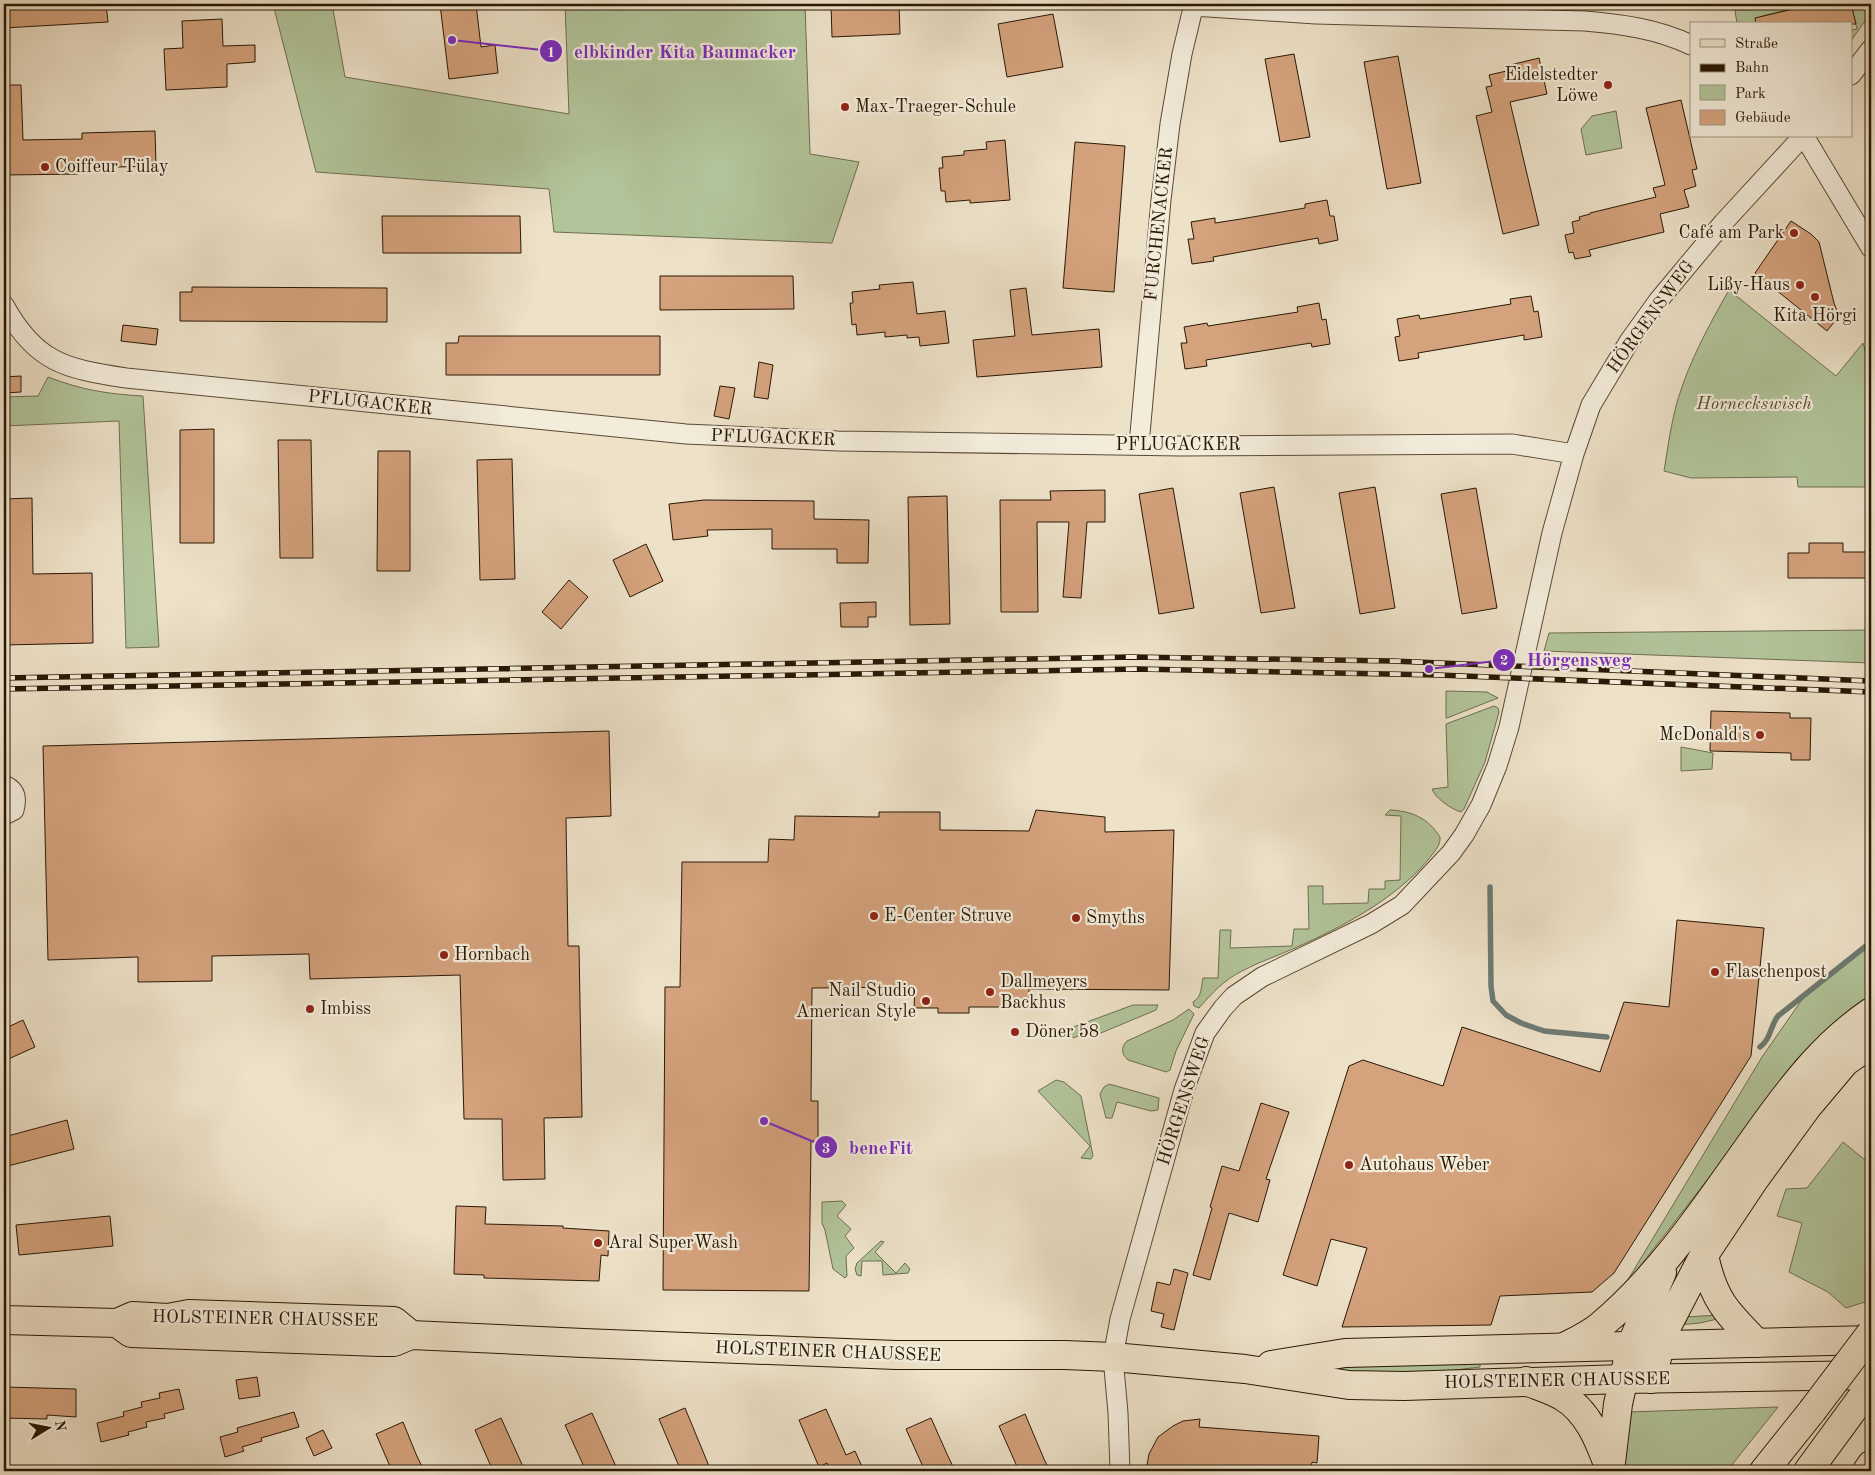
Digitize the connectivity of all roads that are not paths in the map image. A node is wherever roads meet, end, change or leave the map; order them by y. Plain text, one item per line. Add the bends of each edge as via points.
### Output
1 (1194, 5) edge
2 (1690, 44) edge
3 (1871, 49) edge
4 (1852, 74) edge
5 (1802, 138) edge
6 (1805, 138) edge
7 (1871, 248) edge
8 (4, 304) edge
9 (1138, 445) junction
10 (1574, 454) junction
11 (4, 785) edge
12 (4, 815) edge
13 (1871, 1012) edge
14 (1871, 1044) edge
15 (1670, 1255) junction
16 (1704, 1255) junction
17 (4, 1320) edge
18 (117, 1323) junction
19 (1871, 1333) edge
20 (411, 1334) junction
21 (1871, 1340) edge
22 (1758, 1343) junction
23 (1660, 1345) junction
24 (1631, 1346) junction
25 (1564, 1348) junction
26 (1113, 1357) junction
27 (1245, 1369) junction
28 (1871, 1375) edge
29 (1623, 1379) junction
30 (1650, 1379) junction
31 (1526, 1381) junction
32 (1871, 1385) edge
33 (1871, 1465) edge
34 (1610, 1470) edge
35 (1120, 1471) edge
36 (1764, 1471) edge
37 (1808, 1471) edge
38 (1867, 1471) edge

1 - 2 street via 1334,14 1604,22 1646,30
1 - 9 street, FURCHENACKER via 1170,124
3 - 4 street
5 - 10 street, HÖRGENSWEG via 1687,265 1630,340 1591,405
6 - 7 street
8 - 9 street, PFLUGACKER via 30,344 49,358 71,368 126,378 686,434 838,441
9 - 10 street, PFLUGACKER via 1512,444
10 - 26 street, HÖRGENSWEG via 1552,534 1510,726 1481,805 1451,853 1402,905 1371,924 1262,977 1234,996 1205,1033 1184,1090 1149,1212
11 - 12 street via 10,787 16,802 14,810
13 - 15 main road via 1824,1049 1797,1080
14 - 16 main road via 1845,1062 1808,1106
15 - 24 main road
15 - 25 main road via 1599,1326
16 - 22 main road via 1717,1298
16 - 23 main road via 1672,1314
17 - 18 main road, HOLSTEINER CHAUSSEE
18 - 20 main road, HOLSTEINER CHAUSSEE via 131,1333 394,1342
18 - 20 main road, HOLSTEINER CHAUSSEE via 133,1316 168,1318 189,1314 316,1318 394,1321
19 - 36 main road, bridge
20 - 26 main road, HOLSTEINER CHAUSSEE via 888,1354
21 - 22 main road, HOLSTEINER CHAUSSEE
22 - 23 main road, HOLSTEINER CHAUSSEE
23 - 24 main road, HOLSTEINER CHAUSSEE
23 - 30 main road
24 - 25 main road, HOLSTEINER CHAUSSEE
24 - 29 main road
25 - 27 main road, HOLSTEINER CHAUSSEE via 1345,1353
26 - 27 main road, HOLSTEINER CHAUSSEE
26 - 35 street, HÖRGENSWEG
27 - 31 main road, HOLSTEINER CHAUSSEE via 1349,1385
28 - 30 main road, HOLSTEINER CHAUSSEE
29 - 30 main road, HOLSTEINER CHAUSSEE
29 - 31 main road, HOLSTEINER CHAUSSEE
29 - 34 main road
31 - 34 main road via 1562,1396 1576,1407 1590,1423
32 - 37 main road
33 - 38 main road

